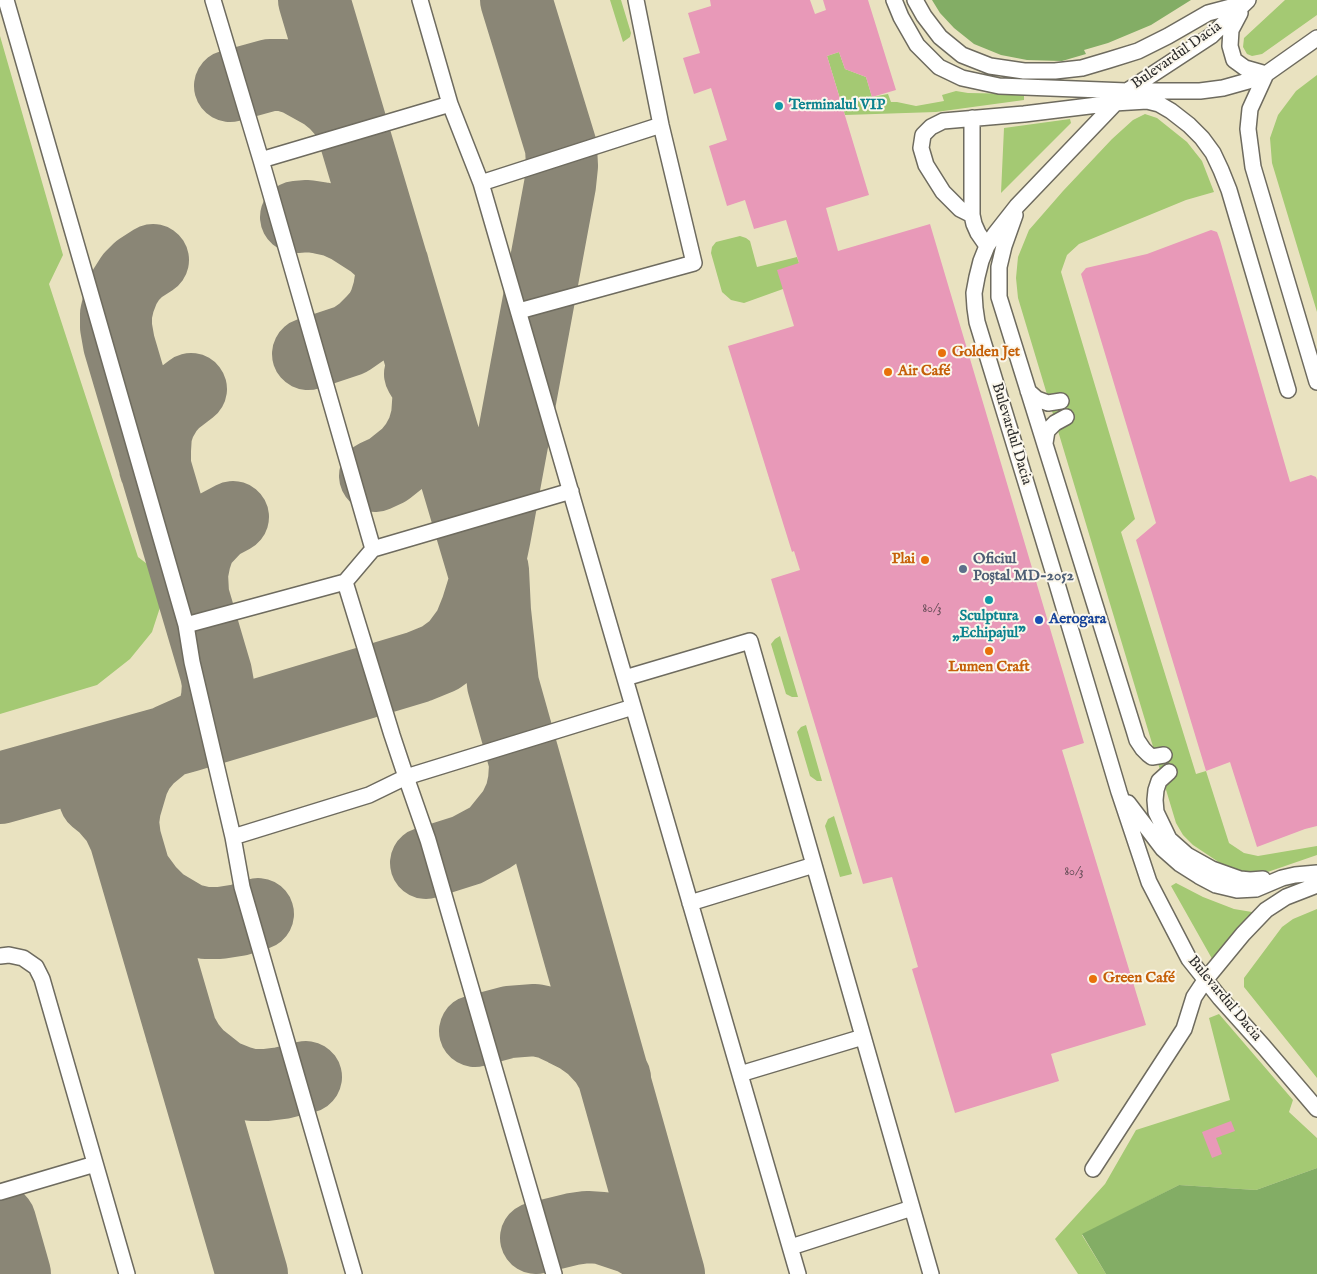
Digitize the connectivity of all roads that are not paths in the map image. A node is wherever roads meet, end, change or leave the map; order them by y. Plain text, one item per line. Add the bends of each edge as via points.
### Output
1 (6, 0) edge
2 (213, 0) edge
3 (420, 0) edge
4 (636, 0) edge
5 (894, 0) edge
6 (915, 0) edge
7 (1247, 1) edge
8 (1317, 38) edge
9 (1266, 74) junction
10 (1127, 91) junction
11 (1114, 103) junction
12 (450, 104) junction
13 (972, 118) junction
14 (661, 125) junction
15 (262, 160) junction
16 (481, 183) junction
17 (1018, 206) junction
18 (972, 215) junction
19 (987, 246) junction
20 (519, 311) junction
21 (1317, 382) edge
22 (1288, 390) dead end
23 (1028, 391) junction
24 (1061, 401) dead end
25 (1066, 416) dead end
26 (1045, 443) junction
27 (571, 491) junction
28 (373, 549) junction
29 (345, 582) junction
30 (186, 626) junction
31 (625, 678) junction
32 (633, 707) junction
33 (1164, 755) dead end
34 (1169, 772) dead end
35 (406, 777) junction
36 (1120, 792) junction
37 (233, 837) junction
38 (814, 865) junction
39 (1317, 873) edge
40 (1282, 878) junction
41 (1317, 885) edge
42 (690, 902) junction
43 (0, 956) edge
44 (1206, 980) junction
45 (864, 1037) junction
46 (740, 1074) junction
47 (1317, 1109) edge
48 (95, 1164) junction
49 (1093, 1169) dead end
50 (0, 1192) edge
51 (912, 1208) junction
52 (790, 1247) junction
53 (127, 1274) edge
54 (354, 1274) edge
55 (554, 1274) edge
56 (798, 1274) edge
57 (931, 1274) edge

1 - 30 lane
2 - 15 lane
3 - 12 lane
4 - 14 lane
5 - 10 lane, Bulevardul Dacia via 917,45 938,68 962,78 999,86
6 - 7 lane via 940,37 962,55 990,66 1024,71 1082,68 1138,51 1208,13
7 - 9 lane via 1231,30 1230,46 1234,60 1245,68
7 - 10 lane, Bulevardul Dacia via 1211,36
8 - 9 lane, Bulevardul Dacia
9 - 10 lane, Bulevardul Dacia via 1222,88 1200,91
9 - 21 lane via 1250,109 1248,129 1253,166
10 - 11 lane, Bulevardul Dacia
11 - 13 lane
11 - 17 lane, Bulevardul Dacia
11 - 22 lane via 1147,101 1160,104 1189,125 1213,153 1229,190
12 - 15 lane
12 - 16 lane
13 - 18 lane
13 - 18 lane via 943,121 931,127 923,135 920,148 926,165 943,192 960,209
14 - 16 lane
14 - 20 lane via 694,262
15 - 28 lane
16 - 20 lane
17 - 19 lane, Bulevardul Dacia
17 - 23 lane via 999,267 999,297
18 - 19 lane
19 - 36 lane, Bulevardul Dacia via 974,293 977,322
20 - 27 lane
23 - 24 lane via 1048,403
23 - 26 lane
25 - 26 lane via 1047,431
26 - 33 lane via 1134,730 1142,749 1152,757
27 - 28 lane
27 - 31 lane
28 - 29 lane
29 - 30 lane
29 - 35 lane
30 - 37 lane
31 - 32 lane
31 - 38 lane via 750,641
32 - 35 lane
32 - 42 lane
34 - 40 lane via 1159,781 1154,800 1156,812 1170,839 1188,855 1230,876 1250,880
35 - 37 lane via 369,795
35 - 55 lane via 428,840
36 - 40 lane, Bulevardul Dacia via 1162,848 1199,876 1216,885 1237,890 1256,889
36 - 44 lane, Bulevardul Dacia via 1150,882 1189,959
37 - 54 lane via 242,887
38 - 42 lane
38 - 45 lane
39 - 40 lane, Bulevardul Dacia
41 - 44 lane via 1286,897 1266,910
42 - 46 lane
43 - 48 lane via 23,958 36,967 42,979
44 - 47 lane, Bulevardul Dacia
44 - 49 lane via 1194,997 1184,1029
45 - 46 lane
45 - 51 lane
46 - 52 lane
48 - 50 lane
48 - 53 lane
51 - 52 lane
51 - 57 lane
52 - 56 lane

